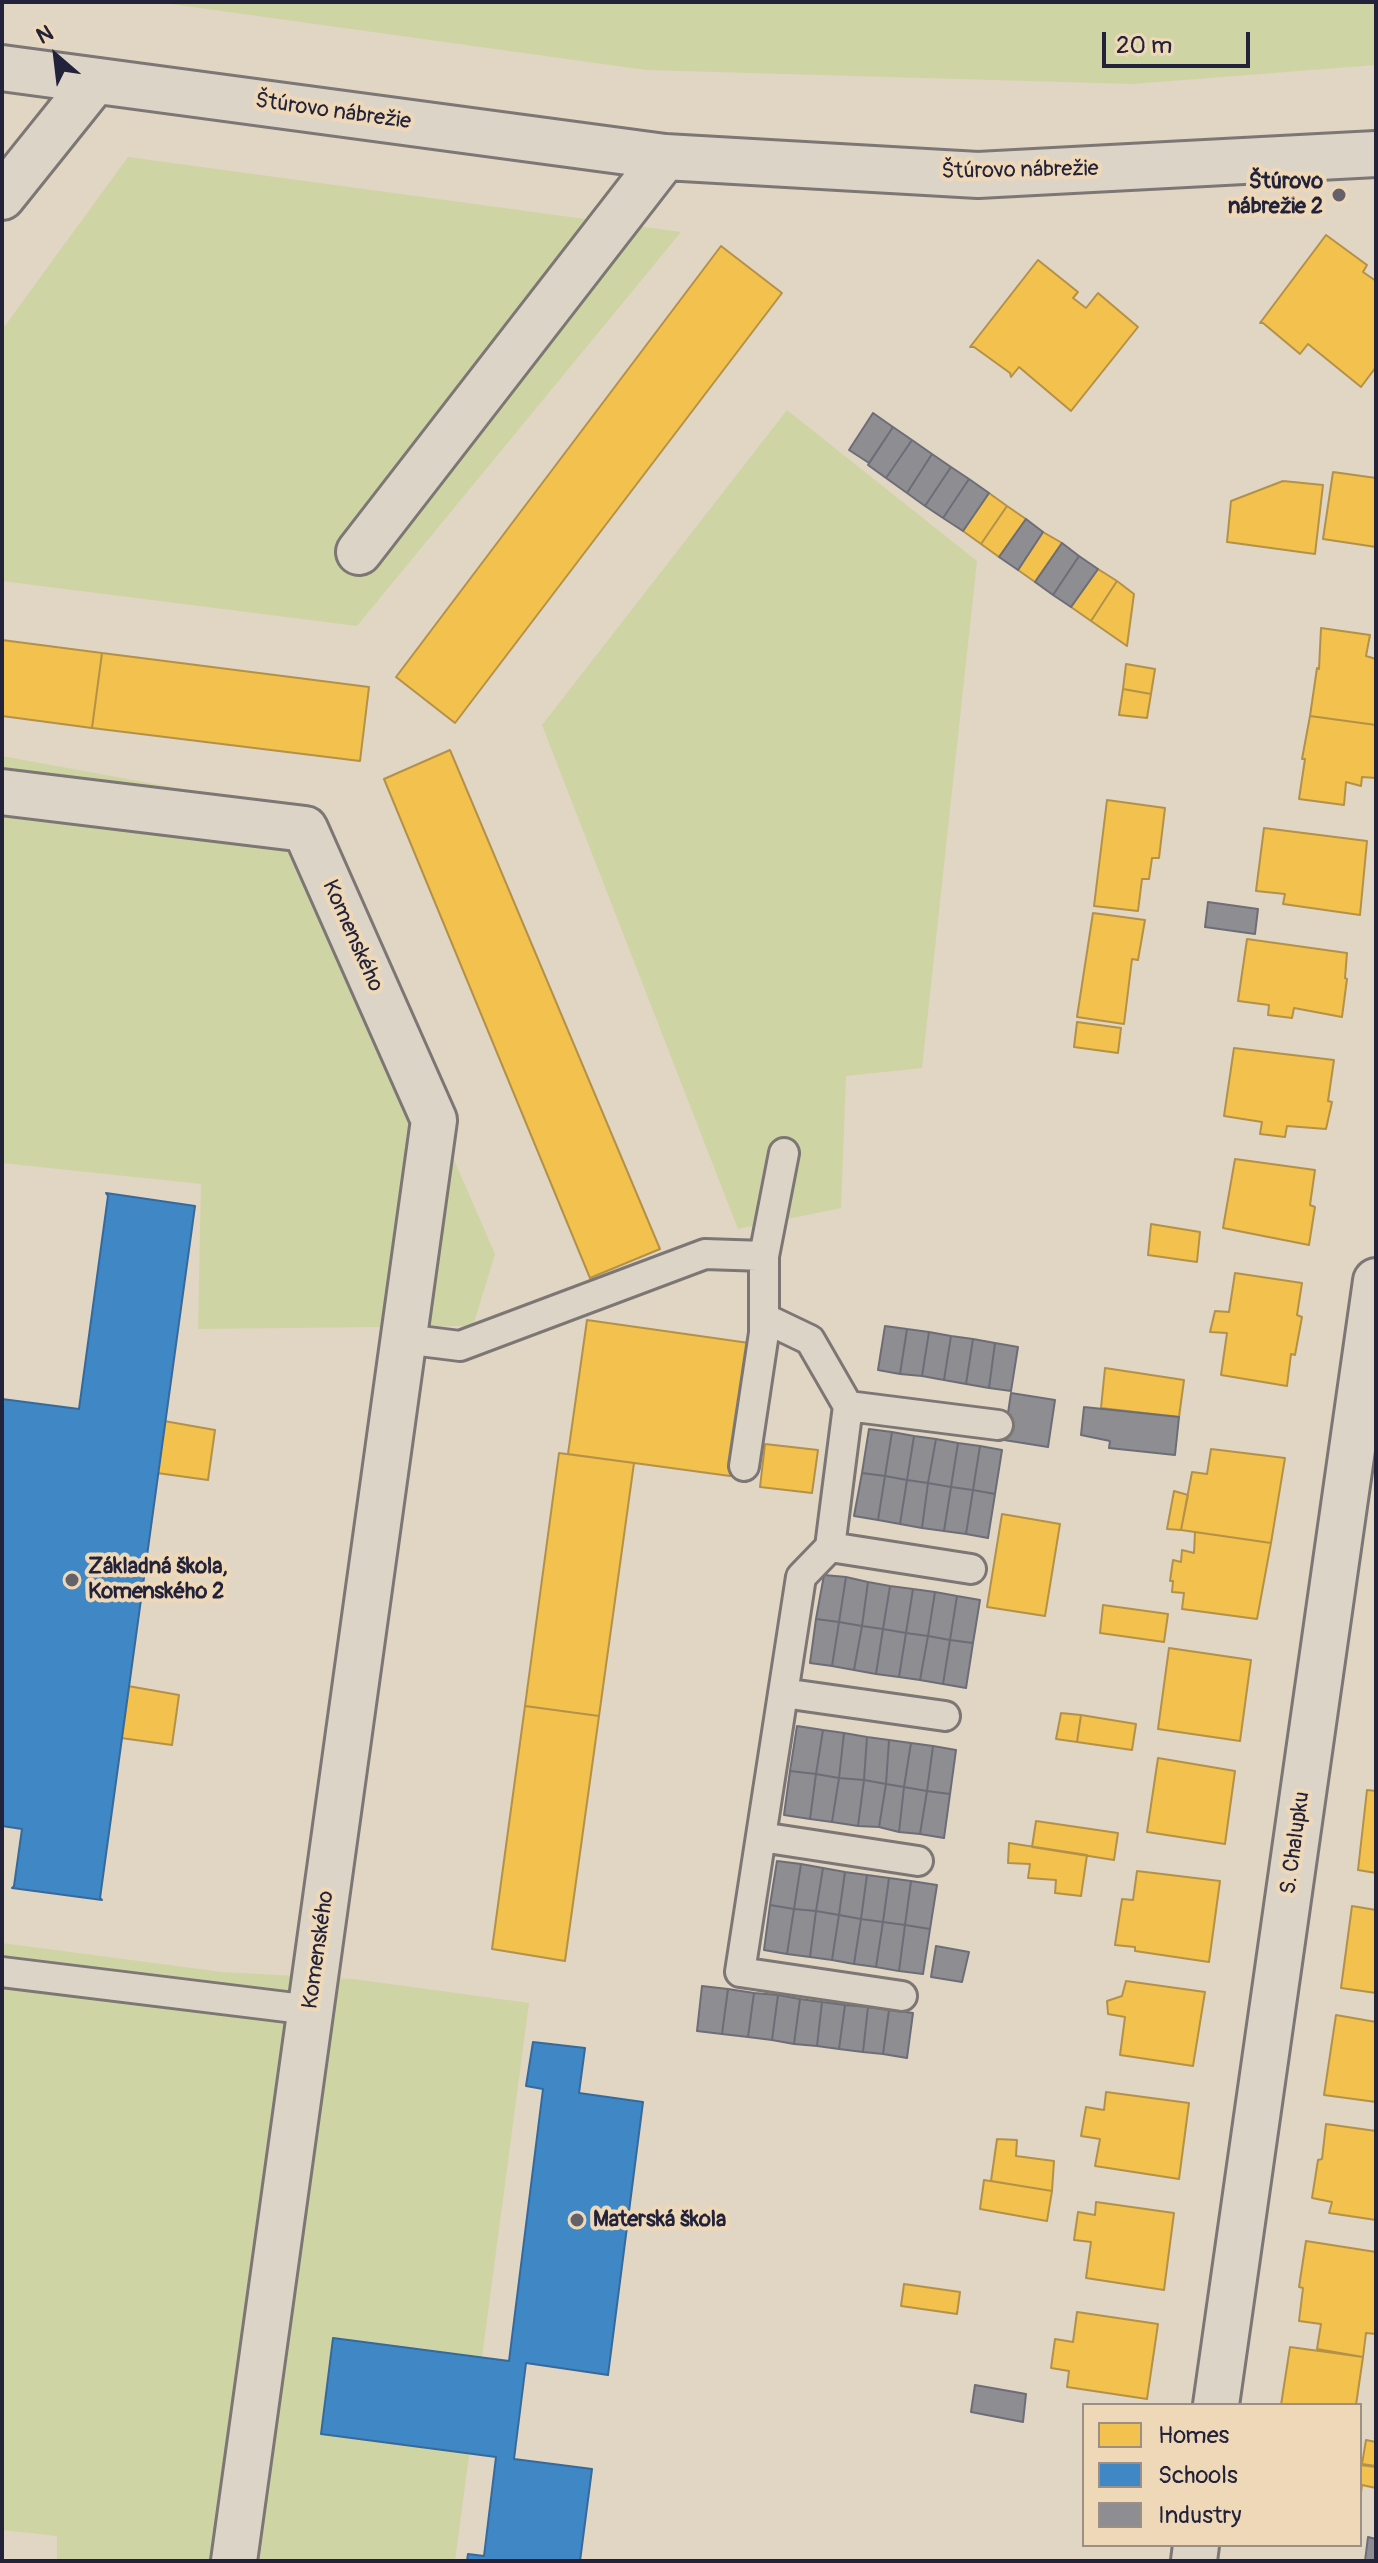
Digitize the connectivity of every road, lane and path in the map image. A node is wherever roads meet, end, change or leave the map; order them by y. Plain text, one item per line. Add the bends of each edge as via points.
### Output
1 (2, 68) edge
2 (95, 81) junction
3 (1376, 154) edge
4 (665, 157) junction
5 (2, 197) edge
6 (359, 552) dead end
7 (2, 792) edge
8 (784, 1153) dead end
9 (764, 1256) junction
10 (1376, 1281) edge
11 (764, 1318) junction
12 (404, 1339) junction
13 (848, 1406) junction
14 (998, 1425) dead end
15 (744, 1466) dead end
16 (830, 1547) junction
17 (971, 1569) dead end
18 (783, 1693) junction
19 (945, 1716) dead end
20 (761, 1837) junction
21 (918, 1861) dead end
22 (2, 1972) edge
23 (902, 1996) dead end
24 (311, 2010) junction
25 (1216, 2403) edge
26 (234, 2561) edge

1 - 2 street, Štúrovo nábrežie
2 - 4 street, Štúrovo nábrežie
2 - 5 street
3 - 4 street, Štúrovo nábrežie via 978,175
4 - 6 street
7 - 12 street, Komenského via 305,829 434,1120
8 - 9 lane
9 - 11 lane
9 - 12 lane via 705,1254 460,1346
10 - 25 street, S. Chalupku
11 - 13 lane via 810,1340
11 - 15 lane
12 - 24 street, Komenského
13 - 14 lane
13 - 16 lane
16 - 17 lane
16 - 18 lane via 801,1577
18 - 19 lane
18 - 20 lane
20 - 21 lane
20 - 23 lane via 740,1972
22 - 24 lane
24 - 26 street, Komenského

